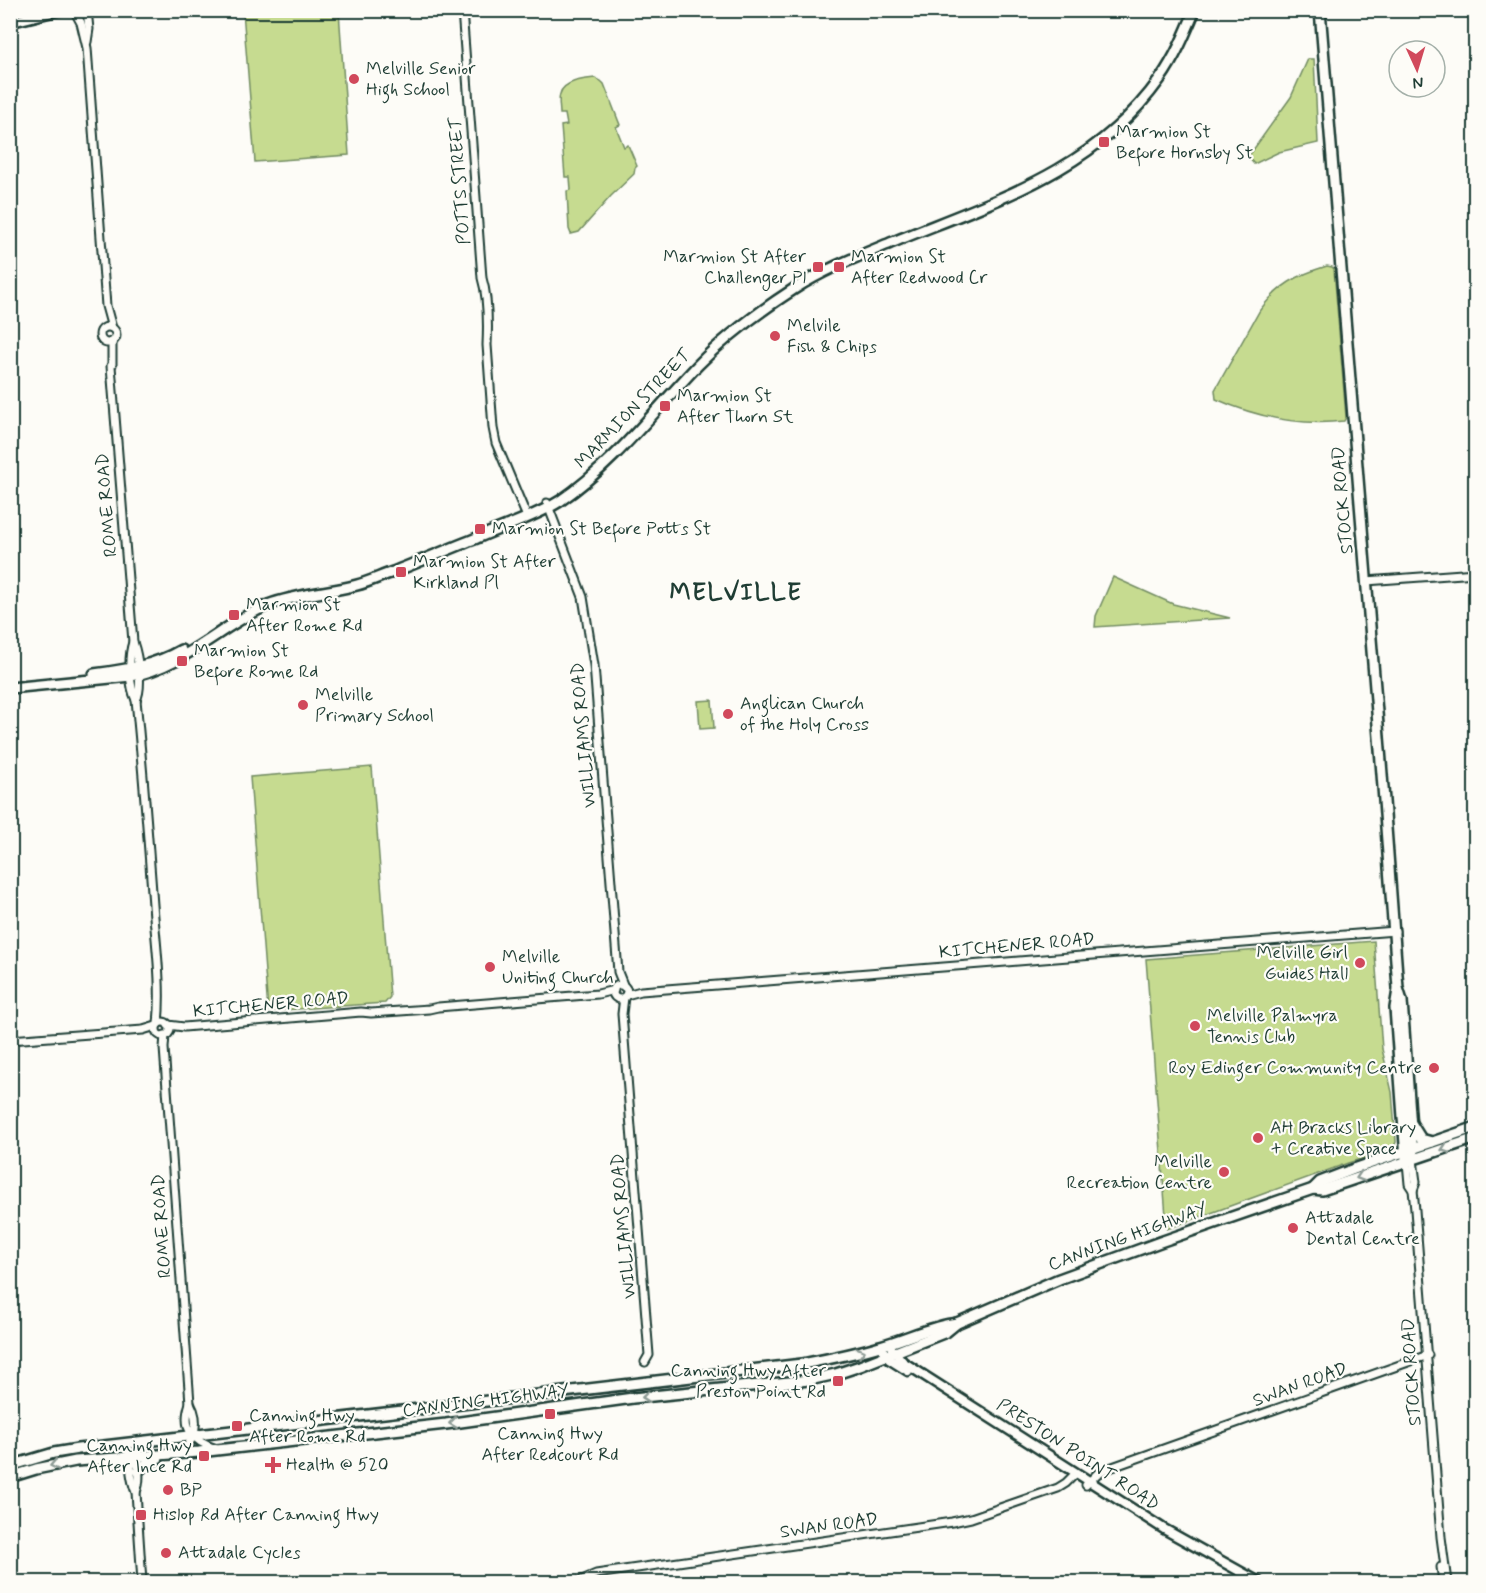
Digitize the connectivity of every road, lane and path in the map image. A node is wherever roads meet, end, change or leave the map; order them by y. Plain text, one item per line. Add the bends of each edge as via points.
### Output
1 (59, 10) edge
2 (74, 10) edge
3 (87, 10) edge
4 (462, 10) edge
5 (1190, 10) edge
6 (1195, 10) edge
7 (1320, 10) edge
8 (10, 21) edge
9 (87, 48) junction
10 (108, 328) junction
11 (103, 341) junction
12 (112, 341) junction
13 (111, 366) junction
14 (548, 505) junction
15 (526, 515) junction
16 (1476, 573) edge
17 (1366, 581) junction
18 (135, 672) junction
19 (10, 686) edge
20 (1395, 931) junction
21 (618, 972) junction
22 (1398, 988) junction
23 (625, 992) junction
24 (615, 993) junction
25 (622, 1014) junction
26 (162, 1029) junction
27 (10, 1040) edge
28 (1411, 1123) junction
29 (1476, 1127) edge
30 (1476, 1138) edge
31 (1433, 1142) junction
32 (1409, 1150) junction
33 (1410, 1161) junction
34 (1313, 1189) junction
35 (887, 1350) junction
36 (1428, 1355) junction
37 (832, 1359) junction
38 (645, 1362) dead end
39 (836, 1374) junction
40 (193, 1435) junction
41 (149, 1440) junction
42 (108, 1445) junction
43 (220, 1450) junction
44 (178, 1454) junction
45 (163, 1456) junction
46 (133, 1457) junction
47 (10, 1466) edge
48 (138, 1471) junction
49 (1074, 1475) junction
50 (10, 1477) edge
51 (1088, 1483) junction
52 (136, 1492) junction
53 (1443, 1552) junction
54 (142, 1582) edge
55 (578, 1582) edge
56 (1250, 1582) edge
57 (1259, 1582) edge
58 (1443, 1582) edge
59 (1447, 1582) edge

1 - 8 main road
2 - 9 street
3 - 9 street
4 - 15 street, POTTS STREET via 494,434
5 - 14 main road, MARMION STREET via 1170,55 1146,91 1084,149 1018,186 847,256 787,288 711,346 609,455
6 - 14 main road, MARMION STREET via 1173,59 1149,93 1087,152 1035,183 848,260 796,287 715,349 612,458
7 - 17 main road, STOCK ROAD
9 - 10 street
10 - 11 street via 100,334
10 - 12 street via 116,335
11 - 12 street
11 - 13 street, ROME ROAD
12 - 13 street, ROME ROAD
13 - 18 street, ROME ROAD
14 - 15 main road, MARMION STREET
14 - 21 street, WILLIAMS ROAD via 583,597 594,665
15 - 18 main road, MARMION STREET via 363,579 268,600
16 - 17 street
17 - 20 main road, STOCK ROAD
18 - 19 main road, MARMION STREET
18 - 26 street, ROME ROAD via 140,693 136,700
20 - 22 main road, STOCK ROAD
20 - 23 street, KITCHENER ROAD
21 - 23 street, WILLIAMS ROAD
21 - 24 street, WILLIAMS ROAD
22 - 28 main road, STOCK ROAD
22 - 32 main road, STOCK ROAD via 1395,1008
23 - 24 street via 620,999
23 - 24 street via 619,986
23 - 25 street, WILLIAMS ROAD
24 - 25 street, WILLIAMS ROAD
24 - 26 street, KITCHENER ROAD
25 - 38 street, WILLIAMS ROAD via 649,1355
26 - 27 street, KITCHENER ROAD
26 - 40 street, ROME ROAD via 189,1431
28 - 31 main road via 1421,1139
28 - 32 main road, STOCK ROAD
29 - 31 main road, CANNING HIGHWAY
30 -> 33 main road, CANNING HIGHWAY
31 - 32 main road, CANNING HIGHWAY
32 - 33 main road, STOCK ROAD
32 - 34 main road, CANNING HIGHWAY via 1320,1182
33 -> 34 main road, CANNING HIGHWAY via 1322,1190
33 - 36 street, STOCK ROAD via 1416,1182 1413,1190
34 - 35 main road, CANNING HIGHWAY via 1167,1239 957,1323 943,1324
37 -> 35 main road, CANNING HIGHWAY
35 - 39 main road, CANNING HIGHWAY
35 - 49 main road, PRESTON POINT ROAD
36 - 51 street, SWAN ROAD via 1104,1470
36 - 53 street, STOCK ROAD
37 - 39 main road
37 - 40 main road, CANNING HIGHWAY
39 -> 43 main road, CANNING HIGHWAY
40 - 41 main road, CANNING HIGHWAY
40 - 43 street
40 - 44 street via 187,1448
41 - 42 main road, CANNING HIGHWAY
41 - 46 street
42 - 46 street via 129,1451
42 - 47 main road, CANNING HIGHWAY via 54,1453
43 - 44 main road, CANNING HIGHWAY
44 - 45 main road, CANNING HIGHWAY
45 - 46 main road, CANNING HIGHWAY
45 - 48 main road
46 - 48 street
46 -> 50 main road, CANNING HIGHWAY via 76,1461
46 - 52 street via 130,1461
48 - 52 street
49 - 51 main road, PRESTON POINT ROAD
49 - 55 street, SWAN ROAD via 1058,1488 971,1518 596,1574
51 - 56 main road, PRESTON POINT ROAD via 1179,1544
51 - 57 main road, PRESTON POINT ROAD
52 - 54 street
53 - 58 street, STOCK ROAD
53 - 59 street, STOCK ROAD

